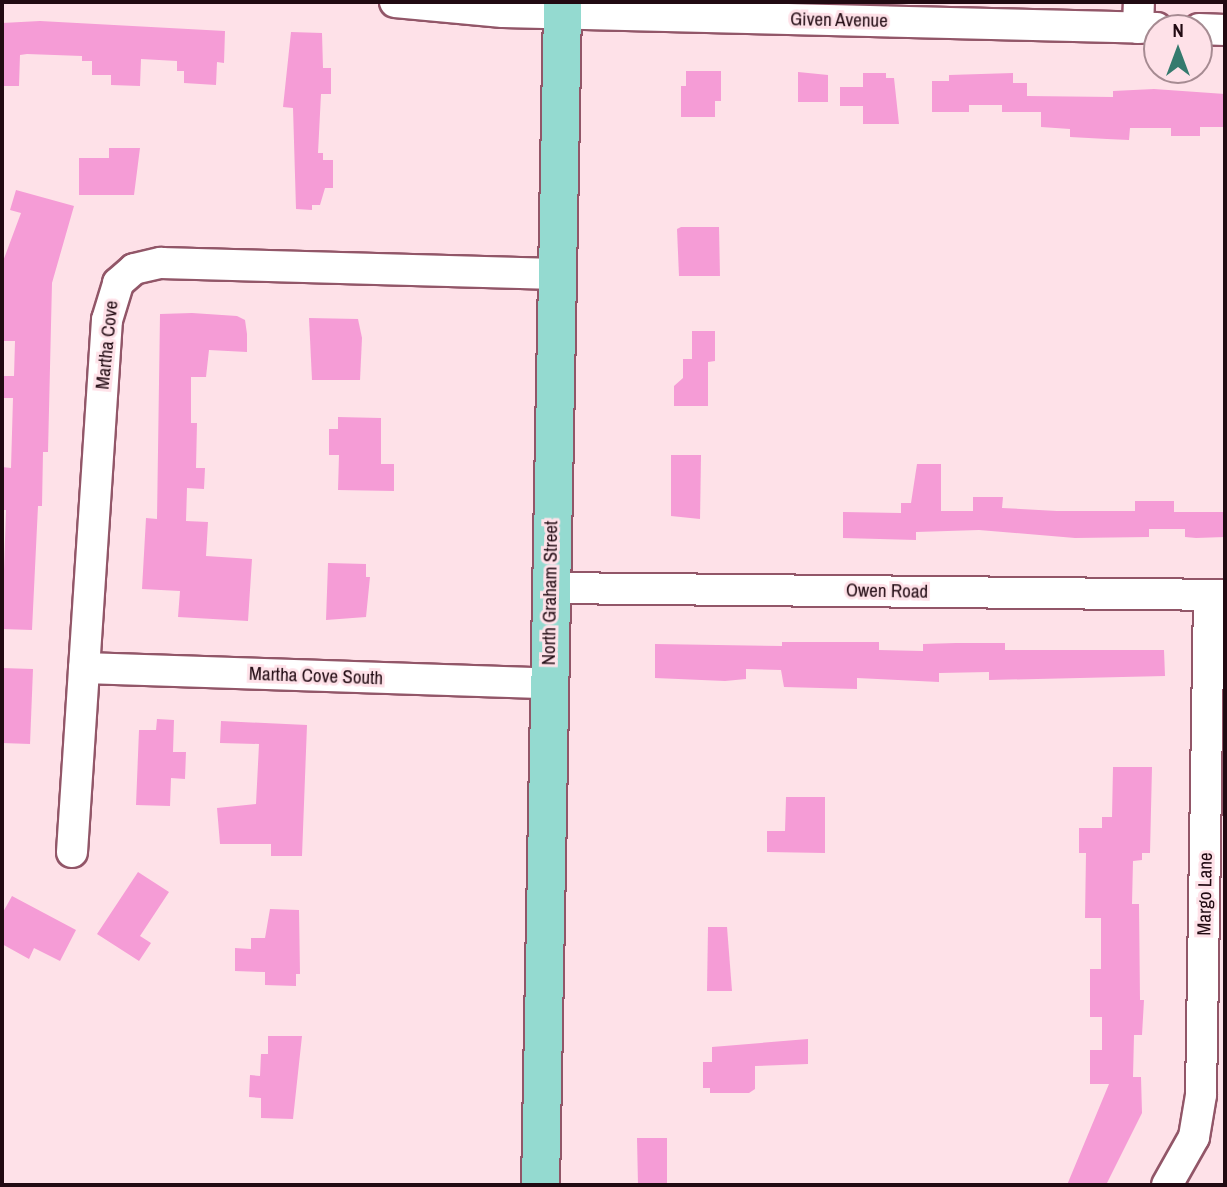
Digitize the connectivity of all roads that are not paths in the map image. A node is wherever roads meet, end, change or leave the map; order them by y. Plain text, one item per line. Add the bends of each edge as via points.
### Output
1 (395, 2) edge
2 (561, 8) edge
3 (1143, 19) edge
4 (556, 275) junction
5 (550, 588) junction
6 (1217, 595) edge
7 (84, 668) junction
8 (548, 683) junction
9 (72, 852) dead end
10 (1214, 1060) edge
11 (540, 1185) edge
12 (1167, 1185) edge

1 - 2 street, Given Avenue via 450,9
2 - 3 street, Given Avenue
2 - 4 main road, North Graham Street
4 - 5 main road, North Graham Street
4 - 7 street, Martha Cove via 161,263 134,268 125,275 113,291 107,320
5 - 6 street, Owen Road
5 - 8 main road, North Graham Street
6 - 10 street, Margo Lane
7 - 8 street, Martha Cove South
7 - 9 street, Martha Cove
8 - 11 main road, North Graham Street
10 - 12 street, Margo Lane via 1194,1137

